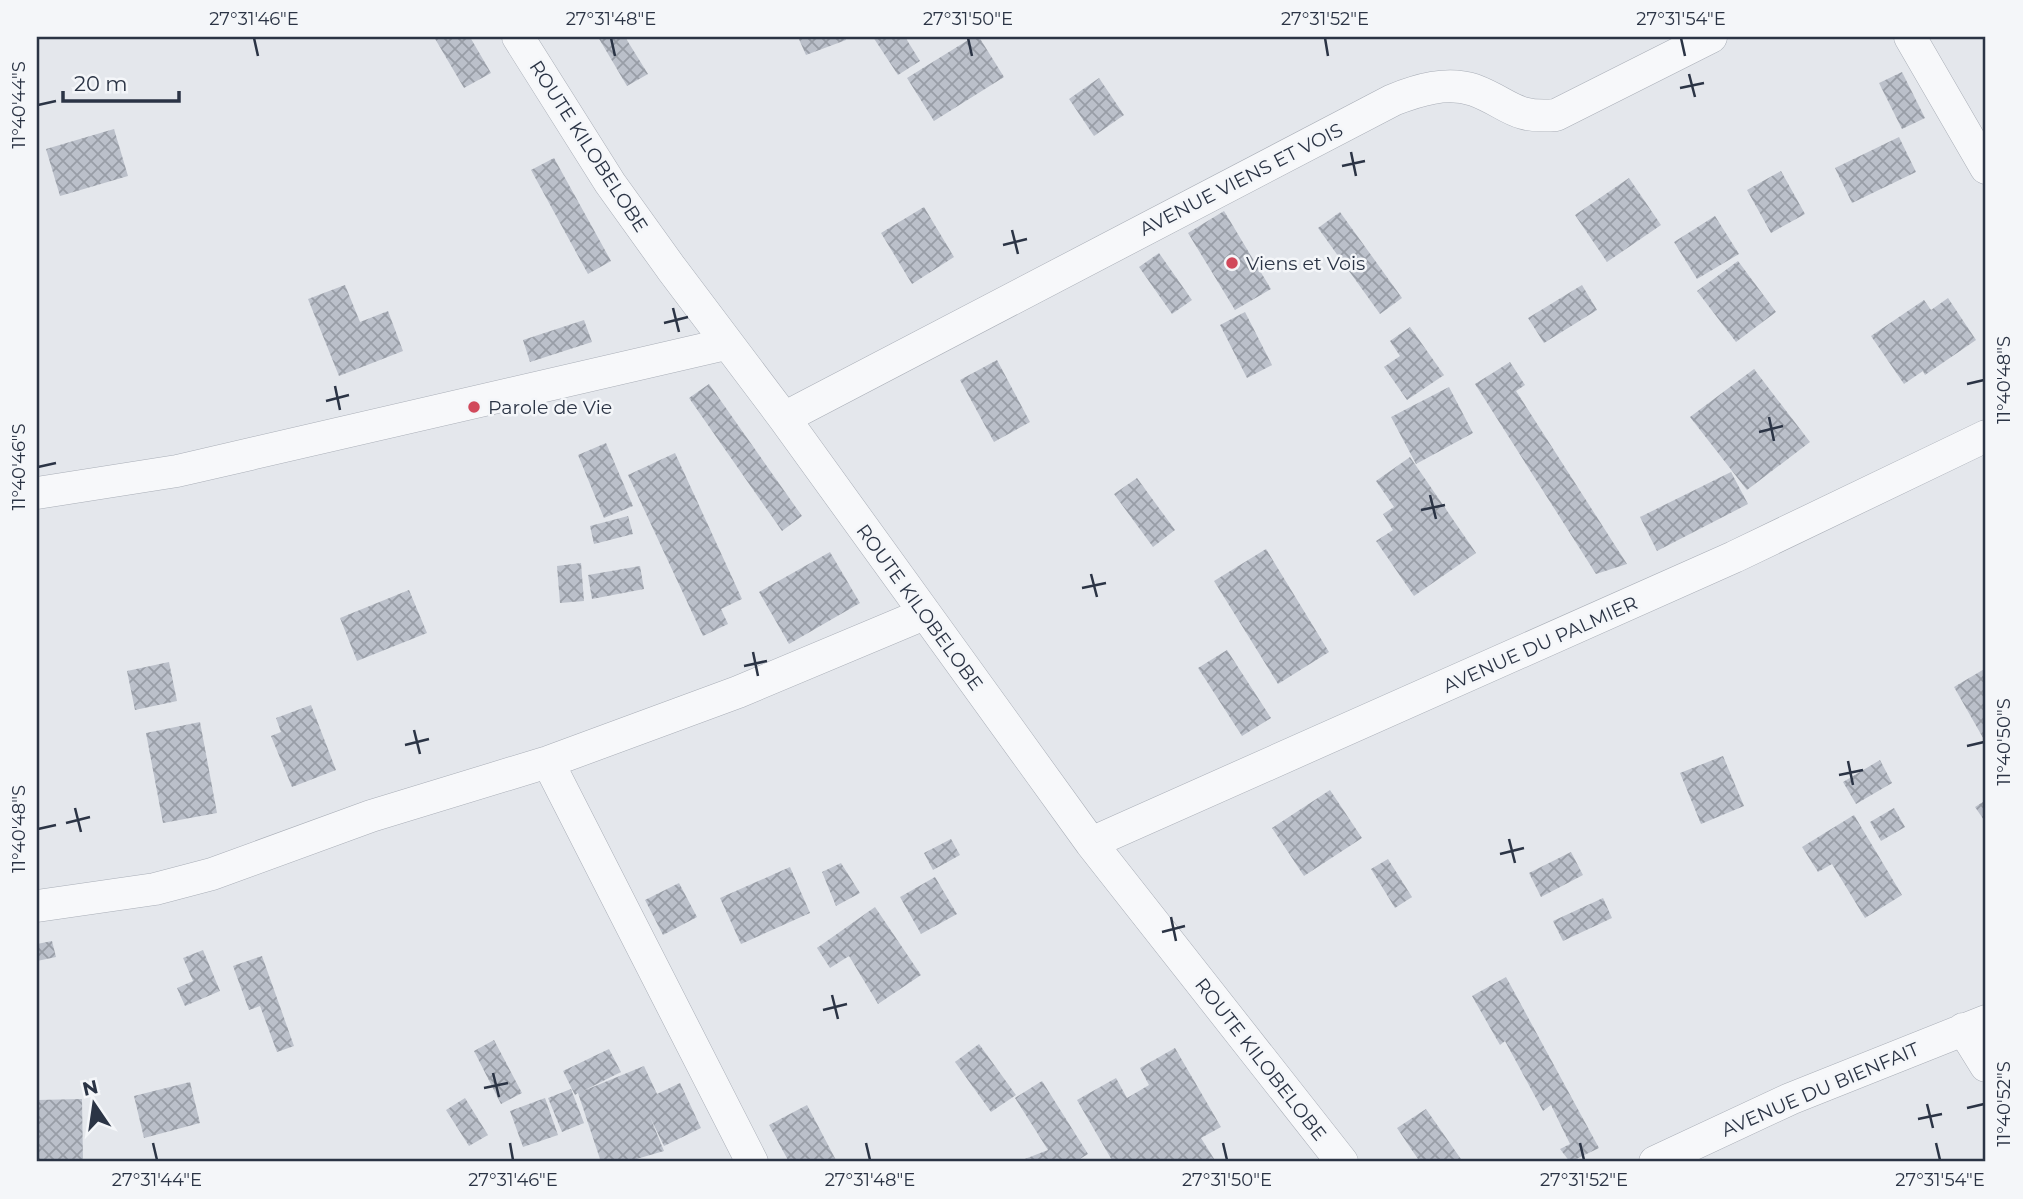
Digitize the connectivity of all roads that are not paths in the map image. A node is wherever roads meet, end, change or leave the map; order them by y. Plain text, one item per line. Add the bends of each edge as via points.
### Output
1 (518, 37) edge
2 (1711, 37) edge
3 (1910, 37) edge
4 (1986, 168) edge
5 (726, 344) junction
6 (784, 418) junction
7 (1986, 436) edge
8 (37, 493) edge
9 (925, 614) junction
10 (548, 762) junction
11 (1091, 843) junction
12 (37, 906) edge
13 (1975, 1025) edge
14 (1986, 1066) edge
15 (752, 1162) edge
16 (1342, 1162) edge
17 (1655, 1162) edge

1 - 5 street, ROUTE KILOBELOBE via 610,183
2 - 6 street, AVENUE VIENS ET VOIS via 1556,115 1531,117 1473,90 1448,86 1418,90 1393,100
3 - 4 street
5 - 6 street, ROUTE KILOBELOBE
5 - 8 street via 177,471
6 - 9 street, ROUTE KILOBELOBE
7 - 11 street, AVENUE DU PALMIER via 1734,557
9 - 10 street via 738,692
9 - 11 street, ROUTE KILOBELOBE
10 - 12 street via 371,816 212,874 155,889
10 - 15 street
11 - 16 street, ROUTE KILOBELOBE
13 - 14 street
13 - 17 street, AVENUE DU BIENFAIT via 1790,1099

